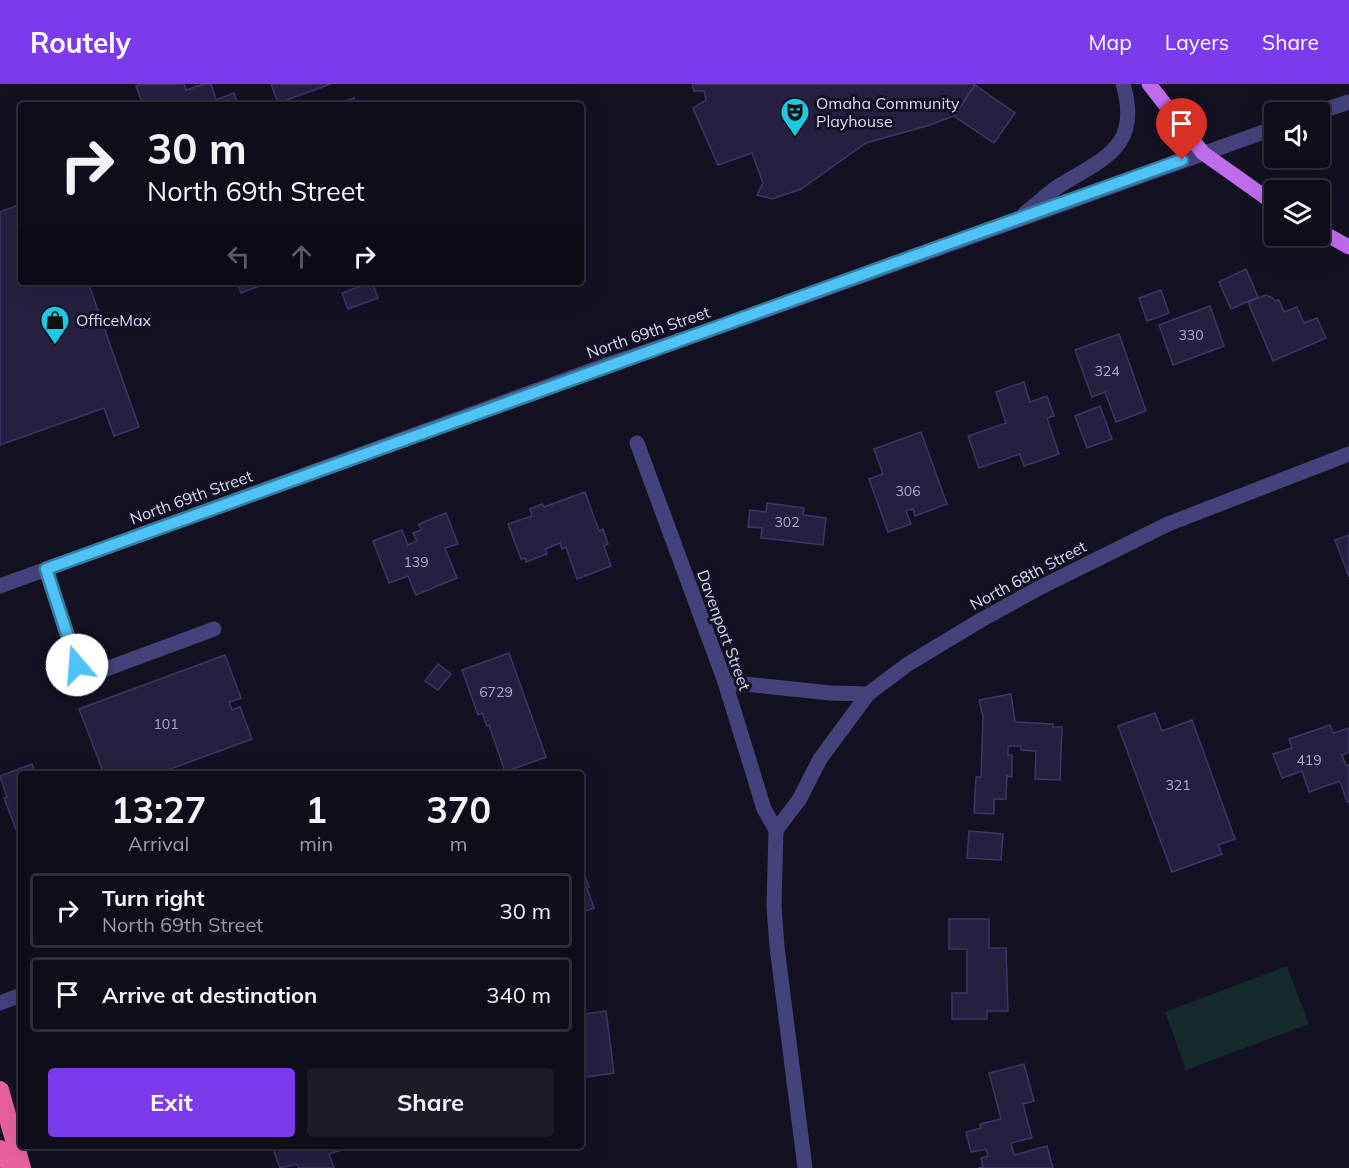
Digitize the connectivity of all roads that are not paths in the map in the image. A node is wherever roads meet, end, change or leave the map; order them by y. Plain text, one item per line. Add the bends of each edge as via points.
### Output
1 (1123, 84) edge
2 (1149, 84) edge
3 (1349, 102) edge
4 (1330, 108) edge
5 (1264, 132) edge
6 (1203, 153) junction
7 (1264, 196) edge
8 (1015, 221) junction
9 (1330, 237) edge
10 (1349, 247) edge
11 (637, 443) dead end
12 (1349, 454) edge
13 (46, 569) junction
14 (0, 586) edge
15 (214, 629) dead end
16 (724, 682) junction
17 (868, 694) junction
18 (776, 830) junction
19 (18, 996) edge
20 (0, 1003) edge
21 (0, 1090) edge
22 (0, 1149) edge
23 (11, 1168) edge
24 (22, 1168) edge
25 (805, 1168) edge

1 - 8 street via 1128,100 1126,128 1118,147
2 - 6 main road
3 - 4 street
5 - 6 street, North 69th Street
6 - 7 main road
6 - 8 street, North 69th Street
8 - 13 street, North 69th Street
9 - 10 main road
11 - 16 street, Davenport Street
12 - 17 street, North 68th Street via 1168,524 1039,588 908,664
13 - 14 street, North 69th Street
13 - 15 street via 77,665 98,672
16 - 17 street
16 - 18 street, Davenport Street via 764,809
17 - 18 street via 820,759 799,800
18 - 25 street, Davenport Street via 777,947
19 - 20 street
21 - 24 highway
22 - 23 highway

